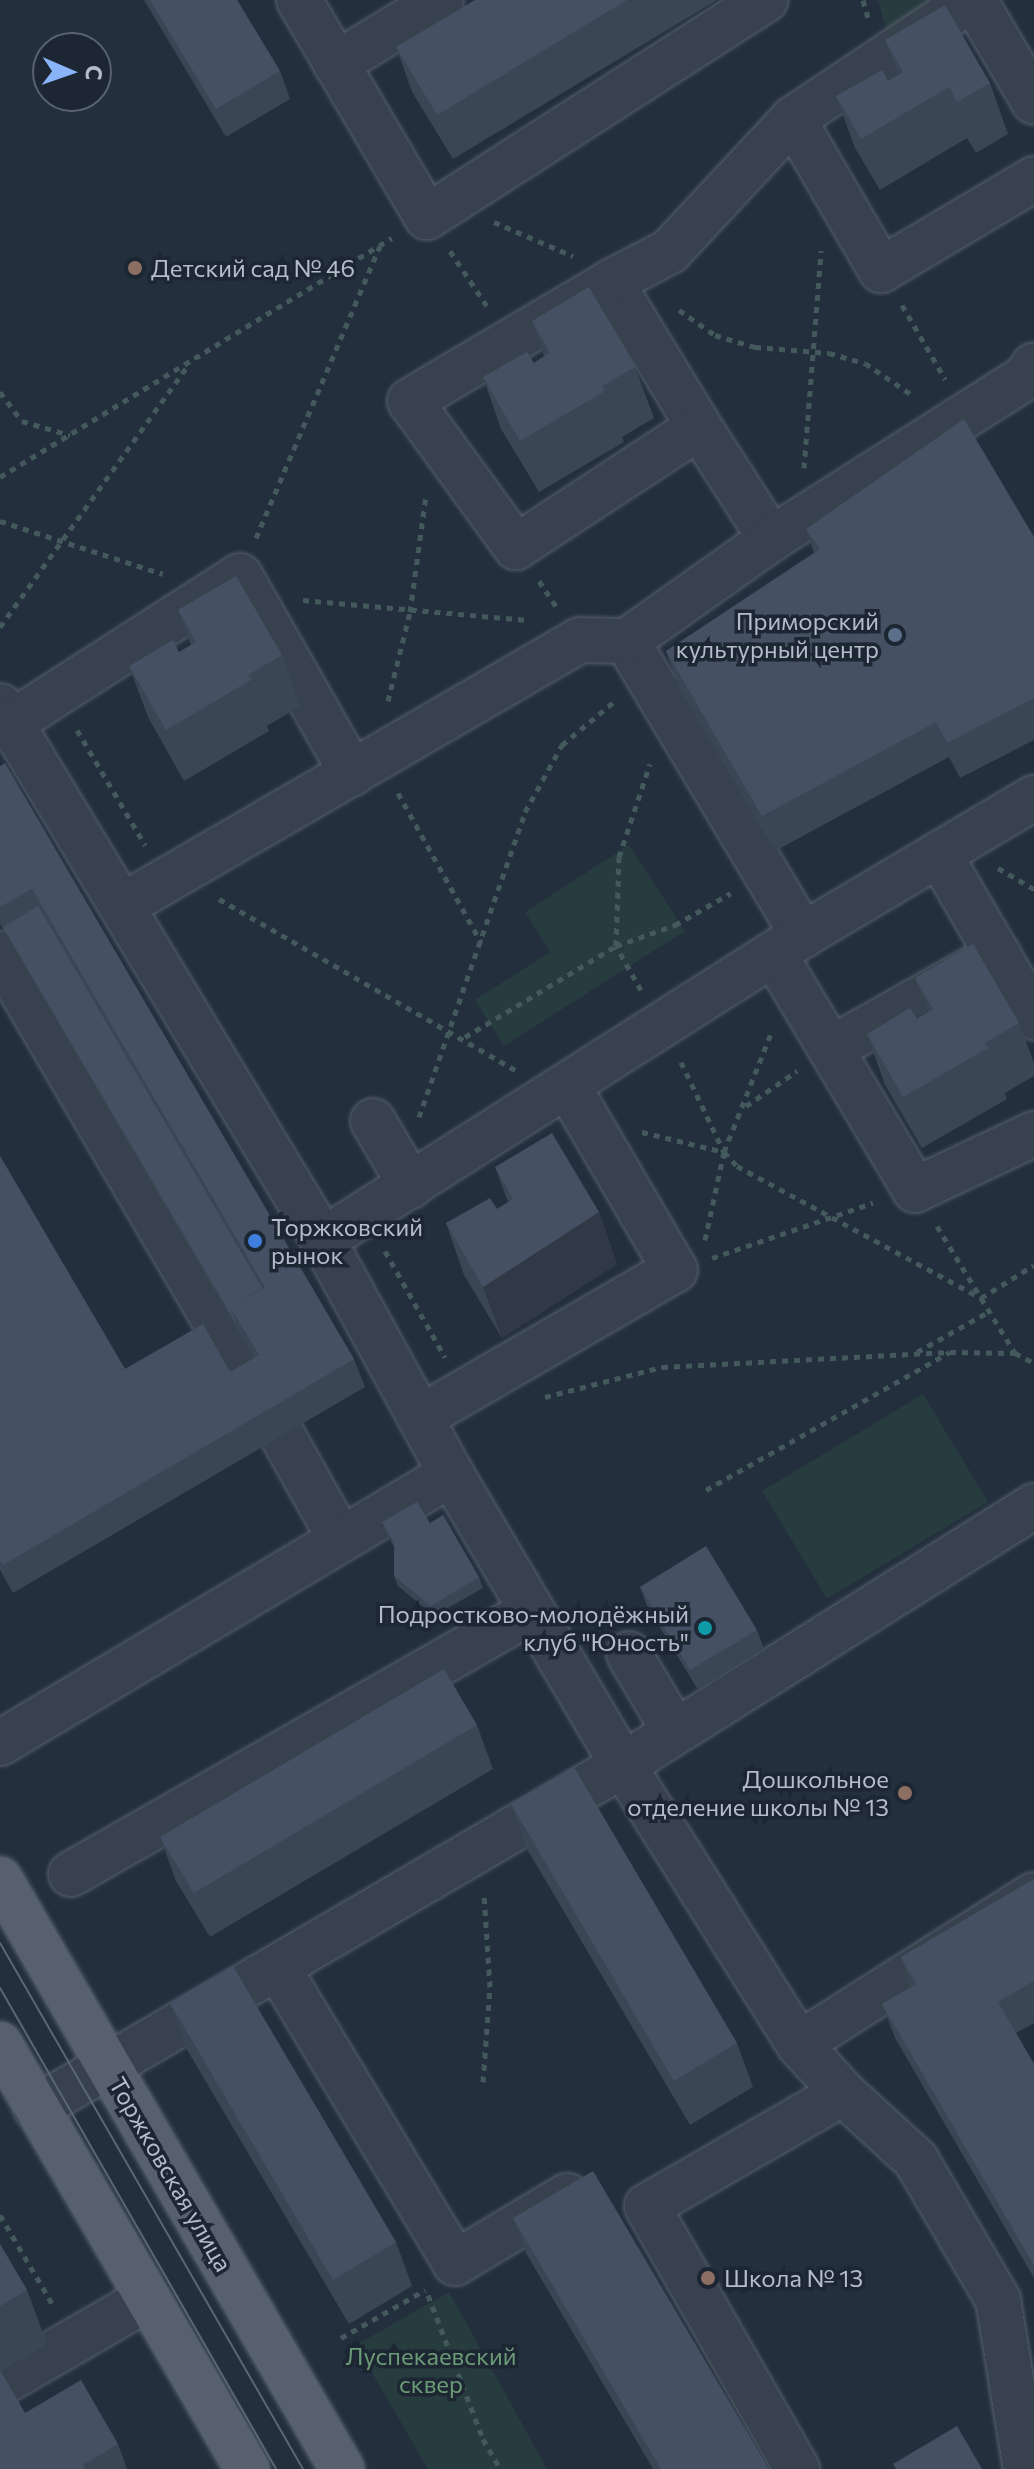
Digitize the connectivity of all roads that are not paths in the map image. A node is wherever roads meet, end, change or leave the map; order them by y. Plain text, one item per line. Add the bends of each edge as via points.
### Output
1 (299, 0) edge
2 (441, 0) edge
3 (765, 0) edge
4 (972, 0) edge
5 (340, 80) junction
6 (1034, 102) edge
7 (793, 119) junction
8 (1034, 179) edge
9 (619, 278) junction
10 (1031, 378) edge
11 (699, 427) junction
12 (771, 539) junction
13 (648, 676) junction
14 (5, 715) edge
15 (366, 765) junction
16 (1034, 798) edge
17 (939, 854) junction
18 (122, 906) junction
19 (0, 954) edge
20 (998, 955) junction
21 (789, 957) junction
22 (1034, 1017) edge
23 (831, 1049) junction
24 (565, 1103) junction
25 (373, 1121) dead end
26 (1034, 1134) edge
27 (411, 1186) junction
28 (323, 1240) junction
29 (256, 1391) edge
30 (423, 1416) junction
31 (282, 1435) dead end
32 (451, 1474) junction
33 (1034, 1506) edge
34 (341, 1540) junction
35 (530, 1612) junction
36 (629, 1654) dead end
37 (674, 1730) junction
38 (0, 1743) edge
39 (623, 1765) junction
40 (71, 1874) dead end
41 (0, 1879) edge
42 (1034, 1895) edge
43 (278, 1968) junction
44 (0, 2044) edge
45 (799, 2044) junction
46 (109, 2067) junction
47 (843, 2093) junction
48 (36, 2108) junction
49 (588, 2183) edge
50 (145, 2300) junction
51 (0, 2384) edge
52 (1026, 2438) edge
53 (247, 2469) edge
54 (342, 2469) edge
55 (797, 2469) edge

1 - 5 lane
2 - 5 lane
3 - 5 lane via 438,210
4 - 6 lane
4 - 7 lane
7 - 8 lane via 881,270
7 - 9 lane via 670,251
9 - 11 lane
9 - 11 lane via 410,401 516,547
10 - 12 lane
11 - 12 lane
12 - 13 lane
13 - 15 lane via 574,632
13 - 21 lane via 766,873
14 - 15 lane via 56,695 236,587
14 - 18 lane
15 - 18 lane
16 - 17 lane
17 - 20 lane
17 - 21 lane
18 - 28 lane
19 - 29 lane
20 - 22 lane
20 - 23 lane
21 - 23 lane
21 - 24 lane via 662,1027
23 - 26 lane via 915,1190
24 - 27 lane
24 - 30 lane via 688,1266
25 - 27 lane
27 - 28 lane
28 - 30 lane
30 - 32 lane
31 - 34 lane
32 - 34 lane
32 - 35 lane
33 - 37 lane
34 - 38 lane
35 - 39 lane
35 - 40 lane
36 - 37 lane
37 - 39 lane
39 - 43 lane
39 - 45 lane
41 - 46 main road, Торжковская улица
42 - 45 lane
43 - 46 lane
43 - 49 lane via 441,2276
44 - 48 main road
45 - 47 lane
46 - 48 lane
46 - 54 main road, Торжковская улица
47 - 52 lane via 916,2160 998,2300
47 - 55 lane via 647,2206
48 - 50 main road
50 - 51 lane
50 - 53 main road

